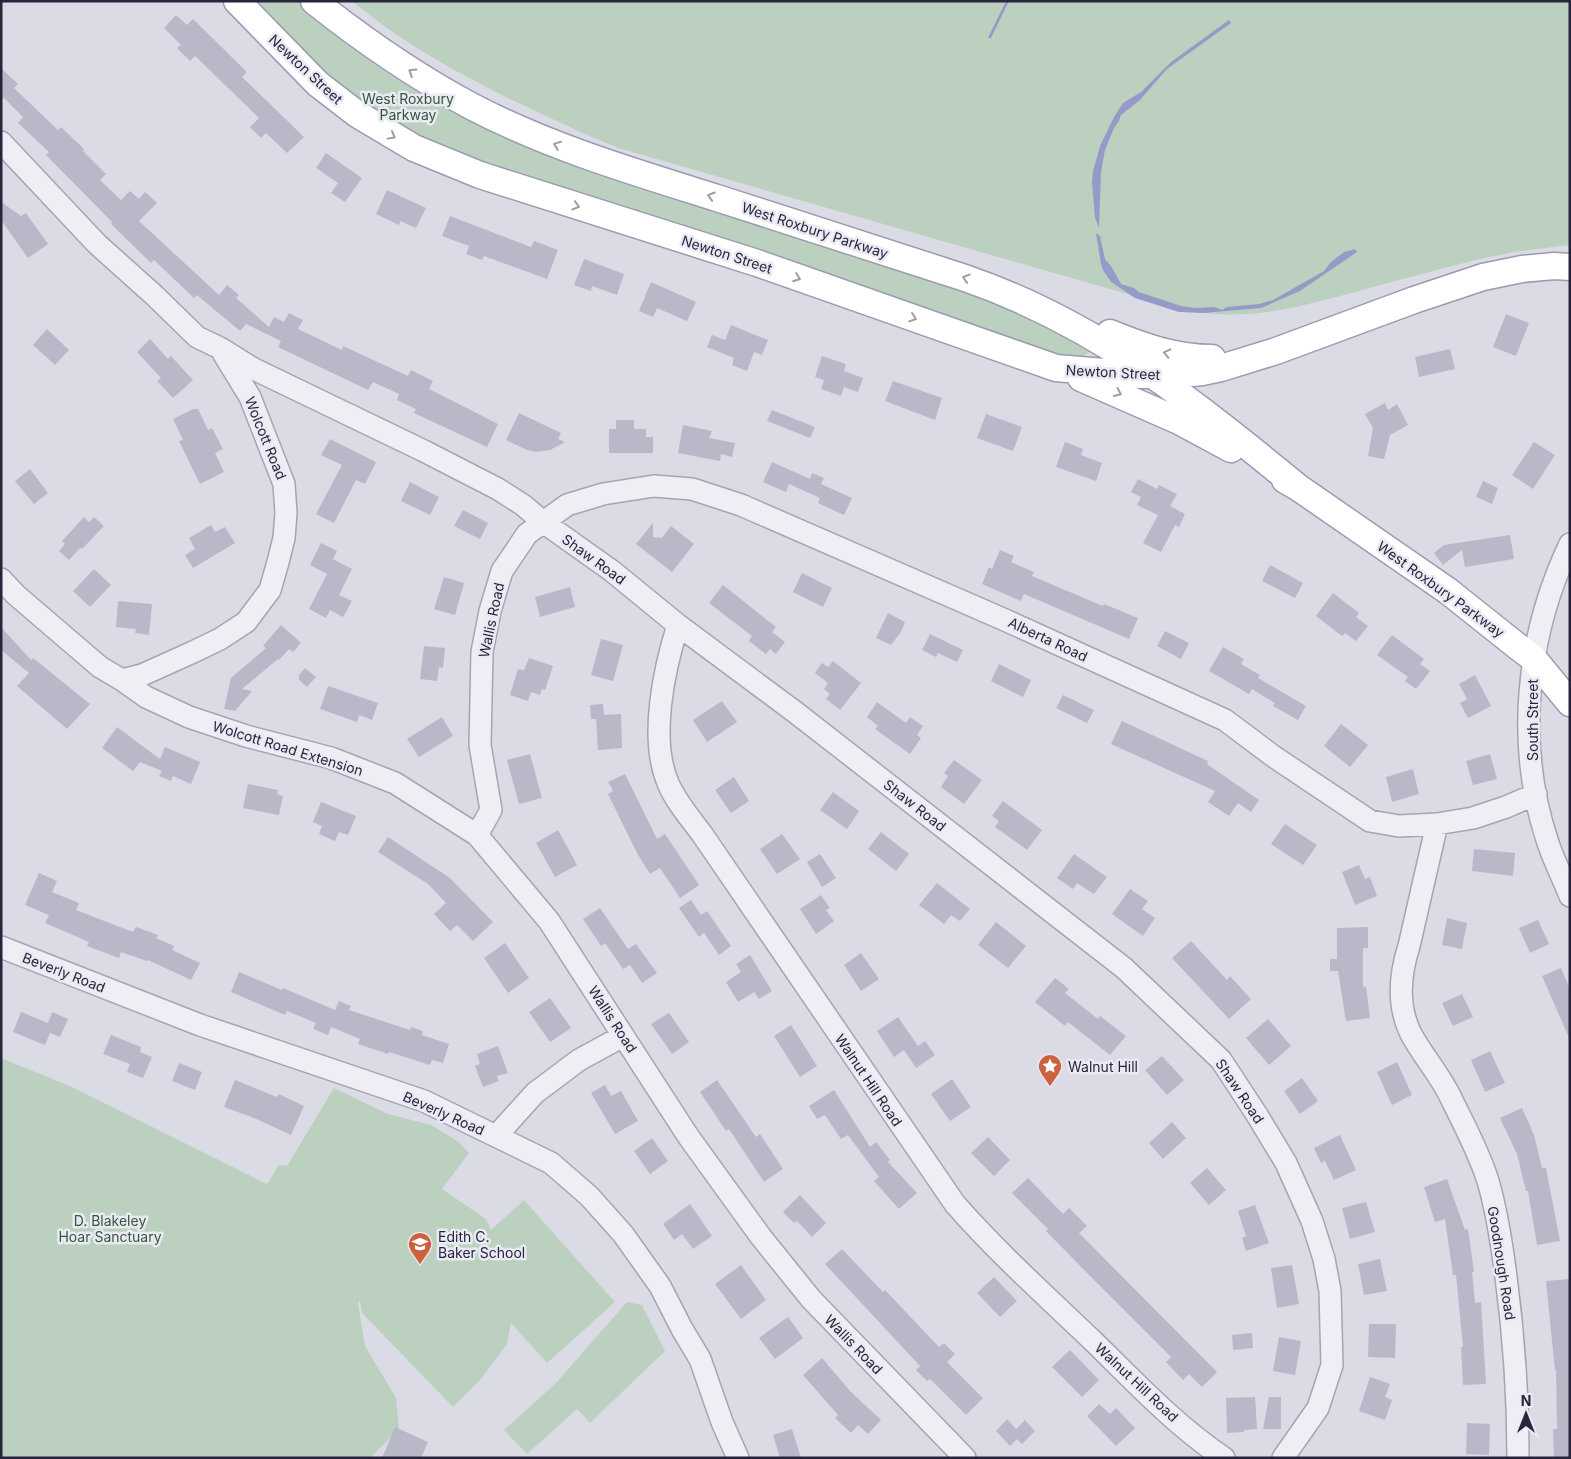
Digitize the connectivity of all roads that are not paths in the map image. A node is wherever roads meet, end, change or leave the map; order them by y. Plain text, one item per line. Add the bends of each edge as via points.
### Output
1 (237, 1) edge
2 (314, 1) edge
3 (1, 142) edge
4 (1570, 267) edge
5 (1012, 295) junction
6 (220, 348) junction
7 (1267, 354) junction
8 (1056, 368) junction
9 (1155, 375) junction
10 (1299, 488) junction
11 (543, 522) junction
12 (1570, 544) edge
13 (1, 579) edge
14 (678, 625) junction
15 (1533, 658) junction
16 (122, 680) junction
17 (1570, 703) edge
18 (1536, 794) junction
19 (1437, 824) junction
20 (477, 836) junction
21 (1570, 896) edge
22 (1, 947) edge
23 (624, 1036) junction
24 (496, 1136) junction
25 (738, 1458) edge
26 (965, 1458) edge
27 (1224, 1458) edge
28 (1283, 1458) edge
29 (1518, 1458) edge

1 -> 8 main road, Newton Street via 318,84 376,127 420,151 489,178 757,263
5 -> 2 main road, West Roxbury Parkway via 545,140 436,86 353,32
3 - 6 street via 96,244 198,337
4 - 7 main road, Newton Street via 1522,269 1483,277
7 -> 5 main road, Newton Street via 1210,358 1171,354
5 - 9 main road, West Roxbury Parkway via 1085,332
6 - 11 street, Shaw Road via 254,369 498,489
6 - 16 street, Wolcott Road via 250,396 284,484 284,538 270,590 246,622 220,639 142,675
7 - 9 main road, Newton Street via 1202,372
8 - 9 main road, Newton Street
8 -> 10 main road, West Roxbury Parkway via 1197,430
9 - 10 main road, West Roxbury Parkway
10 - 15 main road, West Roxbury Parkway via 1448,591
11 - 14 street, Shaw Road via 612,571
11 - 19 street, Alberta Road via 567,505 603,494 654,486 692,489 740,505 1225,720 1370,821 1399,826
11 - 20 street, Wallis Road via 526,534 502,571 490,611 482,652 480,745 491,810
12 - 15 street, South Street via 1548,598
13 - 16 street via 100,667
14 - 27 street, Walnut Hill Road via 662,690 660,731 662,764 678,802 954,1204 989,1242 1156,1403
14 - 28 street, Shaw Road via 1124,968 1221,1060 1286,1164 1312,1221 1330,1291 1332,1365 1318,1408
15 - 17 main road, West Roxbury Parkway
15 - 18 street, South Street via 1529,712
16 - 20 street, Wolcott Road Extension via 146,697 189,718 331,758 395,783
18 - 19 street, Alberta Road via 1473,818
18 - 21 street, South Street via 1548,842
19 - 29 street, Goodnough Road via 1403,965 1403,1006 1411,1033 1445,1085 1488,1180 1500,1229 1514,1335
20 - 23 street, Wallis Road via 549,921
22 - 24 street, Beverly Road via 200,1025 424,1101
23 - 24 street via 579,1060 535,1093
23 - 26 street, Wallis Road via 688,1136 811,1300
24 - 25 street, Beverly Road via 551,1164 589,1196 624,1234 660,1286 700,1359

